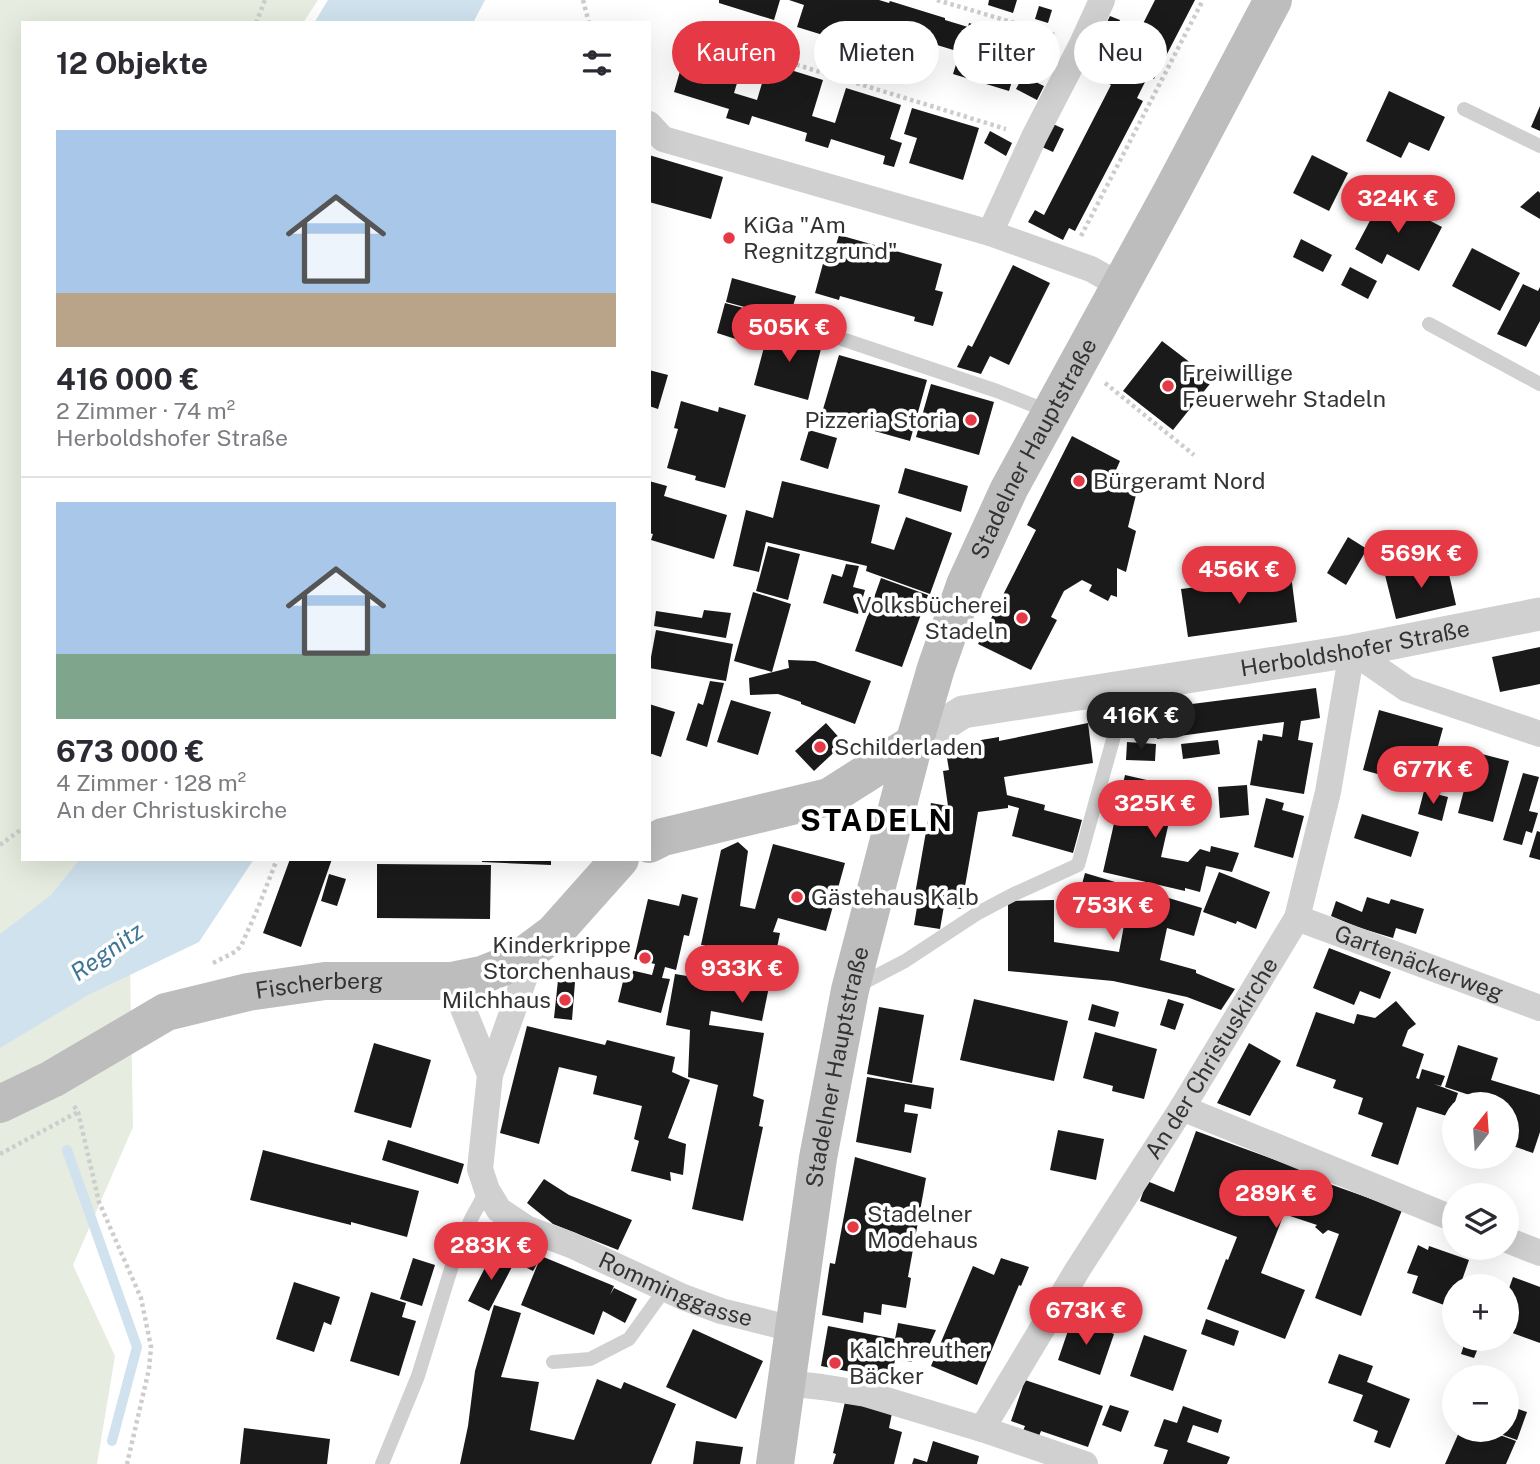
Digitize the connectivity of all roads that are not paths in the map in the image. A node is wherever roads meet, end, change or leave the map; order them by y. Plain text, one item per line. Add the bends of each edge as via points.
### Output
1 (1102, 0) edge
2 (1273, 0) edge
3 (1464, 109) dead end
4 (651, 126) edge
5 (1540, 146) edge
6 (990, 233) junction
7 (1121, 286) junction
8 (1429, 324) dead end
9 (824, 333) dead end
10 (1540, 384) edge
11 (1051, 413) junction
12 (1540, 614) edge
13 (1352, 651) junction
14 (1128, 686) junction
15 (1540, 734) edge
16 (914, 743) junction
17 (651, 843) edge
18 (618, 861) edge
19 (1297, 918) junction
20 (535, 948) junction
21 (452, 981) junction
22 (850, 990) junction
23 (1540, 1008) edge
24 (490, 1075) junction
25 (0, 1104) edge
26 (1182, 1108) junction
27 (487, 1190) junction
28 (1442, 1214) edge
29 (1519, 1245) edge
30 (1540, 1253) edge
31 (665, 1289) junction
32 (793, 1329) junction
33 (553, 1363) dead end
34 (786, 1384) junction
35 (982, 1429) junction
36 (382, 1464) edge
37 (775, 1464) edge
38 (1086, 1464) edge

1 - 6 street
2 - 7 main road, Stadelner Hauptstraße
3 - 5 lane
4 - 6 street via 663,139
6 - 7 street via 1091,269
7 - 11 main road, Stadelner Hauptstraße
8 - 10 lane
9 - 11 lane
11 - 16 main road, Stadelner Hauptstraße via 1009,489 965,585
12 - 13 street, Herboldshofer Straße
13 - 14 street, Herboldshofer Straße
13 - 15 street via 1407,688
13 - 19 street, An der Christuskirche via 1328,793
14 - 16 street, Herboldshofer Straße via 963,712
14 - 22 lane via 1078,866 978,913 905,961
16 - 17 main road via 829,797
16 - 22 main road, Stadelner Hauptstraße
18 - 20 main road, Fischerberg
19 - 23 street, Gartenäckerweg
19 - 26 street, An der Christuskirche
20 - 21 main road, Fischerberg via 515,962
20 - 24 street
21 - 24 street
21 - 25 main road, Fischerberg via 325,981 248,992 166,1012
22 - 32 main road, Stadelner Hauptstraße via 818,1158
24 - 27 street via 481,1169
26 - 28 street
26 - 35 street, An der Christuskirche
27 - 31 street, Romminggasse via 499,1210 528,1229
27 - 36 lane via 455,1256 418,1376
29 - 30 street
31 - 32 street, Romminggasse via 721,1311
31 - 33 lane via 629,1339 590,1359
32 - 34 main road, Stadelner Hauptstraße
34 - 35 street via 866,1394
34 - 37 main road, Stadelner Hauptstraße
35 - 38 street

